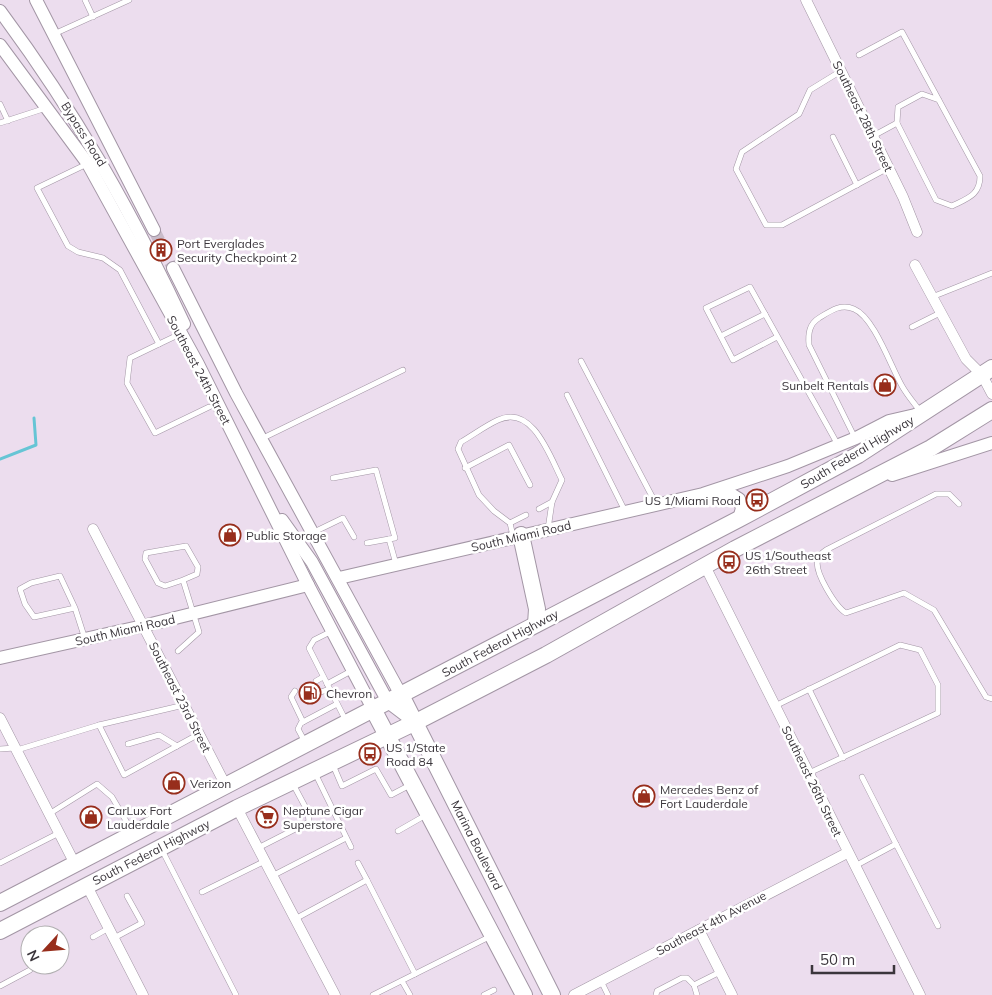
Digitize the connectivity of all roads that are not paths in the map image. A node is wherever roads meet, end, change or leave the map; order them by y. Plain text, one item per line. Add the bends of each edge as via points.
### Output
1 (36, 0) edge
2 (85, 0) edge
3 (129, 0) edge
4 (806, 0) edge
5 (0, 11) edge
6 (93, 17) junction
7 (53, 35) junction
8 (0, 45) edge
9 (859, 55) dead end
10 (841, 71) junction
11 (939, 100) junction
12 (0, 104) edge
13 (46, 108) junction
14 (8, 121) junction
15 (0, 123) edge
16 (897, 123) junction
17 (833, 136) dead end
18 (873, 136) junction
19 (88, 164) junction
20 (888, 168) junction
21 (857, 185) junction
22 (153, 227) joint
23 (133, 229) junction
24 (917, 232) dead end
25 (157, 265) junction
26 (915, 265) dead end
27 (174, 268) tunnel mouth
28 (992, 274) edge
29 (931, 298) junction
30 (940, 313) junction
31 (765, 314) junction
32 (912, 327) dead end
33 (721, 336) junction
34 (175, 337) junction
35 (778, 338) junction
36 (159, 344) junction
37 (581, 361) dead end
38 (198, 364) junction
39 (403, 370) dead end
40 (989, 374) edge
41 (236, 393) junction
42 (992, 394) edge
43 (567, 395) dead end
44 (209, 407) dead end
45 (992, 410) edge
46 (922, 413) junction
47 (856, 438) junction
48 (261, 439) junction
49 (992, 443) edge
50 (839, 445) junction
51 (245, 459) junction
52 (465, 468) junction
53 (333, 478) dead end
54 (861, 485) junction
55 (530, 486) dead end
56 (259, 487) junction
57 (703, 494) junction
58 (552, 502) junction
59 (656, 504) junction
60 (959, 504) dead end
61 (538, 509) dead end
62 (625, 512) junction
63 (526, 515) dead end
64 (739, 519) junction
65 (510, 522) junction
66 (93, 529) dead end
67 (548, 529) junction
68 (312, 533) junction
69 (517, 536) junction
70 (354, 537) dead end
71 (389, 539) junction
72 (367, 543) dead end
73 (396, 565) junction
74 (705, 566) junction
75 (339, 578) junction
76 (183, 580) junction
77 (308, 585) junction
78 (75, 608) junction
79 (194, 614) junction
80 (536, 624) junction
81 (143, 626) junction
82 (332, 631) junction
83 (85, 639) junction
84 (178, 651) dead end
85 (0, 658) edge
86 (353, 670) junction
87 (323, 677) junction
88 (316, 681) dead end
89 (328, 686) junction
90 (809, 689) junction
91 (295, 691) dead end
92 (321, 692) dead end
93 (992, 699) edge
94 (387, 702) junction
95 (301, 703) dead end
96 (337, 704) junction
97 (184, 705) junction
98 (295, 706) junction
99 (775, 706) junction
100 (0, 718) edge
101 (304, 722) junction
102 (416, 722) junction
103 (347, 723) junction
104 (98, 725) junction
105 (199, 734) junction
106 (387, 736) junction
107 (128, 744) dead end
108 (306, 744) junction
109 (177, 746) junction
110 (0, 749) edge
111 (16, 749) junction
112 (842, 758) junction
113 (331, 762) junction
114 (314, 770) junction
115 (808, 774) junction
116 (862, 777) dead end
117 (291, 781) junction
118 (412, 784) junction
119 (226, 786) junction
120 (237, 808) junction
121 (49, 814) junction
122 (428, 814) junction
123 (398, 831) dead end
124 (59, 833) junction
125 (134, 834) junction
126 (346, 838) junction
127 (896, 844) junction
128 (350, 846) dead end
129 (161, 847) junction
130 (258, 848) junction
131 (101, 851) junction
132 (847, 853) junction
133 (265, 861) junction
134 (0, 862) edge
135 (358, 863) dead end
136 (75, 864) junction
137 (854, 866) junction
138 (272, 876) junction
139 (366, 880) junction
140 (87, 886) junction
141 (202, 892) dead end
142 (127, 896) dead end
143 (63, 899) junction
144 (0, 903) edge
145 (295, 919) junction
146 (938, 926) dead end
147 (109, 928) junction
148 (699, 930) junction
149 (0, 931) edge
150 (494, 935) junction
151 (93, 936) dead end
152 (114, 938) junction
153 (720, 972) junction
154 (415, 974) junction
155 (21, 975) edge
156 (402, 981) junction
157 (601, 981) junction
158 (694, 985) junction
159 (0, 986) edge
160 (494, 990) dead end
161 (143, 995) edge
162 (236, 995) edge
163 (335, 995) edge
164 (373, 995) edge
165 (410, 995) edge
166 (484, 995) edge
167 (524, 995) edge
168 (552, 995) edge
169 (574, 995) edge
170 (608, 995) edge
171 (656, 995) edge
172 (697, 995) edge
173 (732, 995) edge
174 (920, 995) edge

1 - 7 street
2 - 6 lane
3 - 6 lane
4 - 10 street, Southeast 28th Street
5 - 23 street, Bypass Road via 38,61 80,127
6 - 7 lane
7 - 22 street
8 - 13 street, Southeast 24th Street
9 - 11 lane via 902,32
10 - 18 street, Southeast 28th Street
10 - 21 lane via 810,90 799,114 742,152 736,169 766,225 782,225
11 - 16 lane via 922,94 898,107
11 - 16 lane via 980,176 976,194 952,206 936,200
12 - 14 lane
13 - 14 lane
13 - 19 street, Southeast 24th Street
14 - 15 lane
16 - 18 lane
17 - 21 lane
18 - 20 street, Southeast 28th Street
19 - 23 street, Southeast 24th Street
19 - 36 lane via 37,188 68,246 103,258 120,270
20 - 21 lane
20 - 24 street, Southeast 28th Street
22 - 23 lane
23 - 25 street, Bypass Road
23 - 34 street, Southeast 24th Street
25 - 38 street, Bypass Road via 186,328
25 - 41 street, Bypass Road
26 - 29 street
27 - 41 street, Southeast 24th Street
28 - 29 lane
29 - 30 street
30 - 32 lane
30 - 40 street via 966,359
31 - 33 lane
31 - 33 lane via 750,287 706,308
31 - 35 lane
33 - 35 lane via 733,360
34 - 36 lane
34 - 38 street, Southeast 24th Street
35 - 50 lane
36 - 44 lane via 130,358 126,380 155,433
37 - 59 lane
38 - 51 street, Southeast 24th Street
39 - 48 lane
40 - 42 street
40 - 46 main road, South Federal Highway
41 - 48 street, Southeast 24th Street
43 - 62 lane
45 - 54 main road, South Federal Highway via 931,448
46 - 47 street, South Miami Road via 888,421
46 - 47 lane via 903,388 870,323 855,309 842,306 832,309 814,320 808,333 809,345
46 - 64 main road, South Federal Highway via 858,455
47 - 50 street, South Miami Road
48 - 51 street via 260,450
48 - 68 street, Southeast 24th Street
49 - 54 street
50 - 57 street, South Miami Road
51 - 56 street, Southeast 24th Street
52 - 55 lane via 509,445
52 - 58 lane via 458,449 461,442 499,420 512,417 524,421 542,440 562,480
52 - 65 lane via 479,495
53 - 71 lane via 376,470 395,538
54 - 74 main road, South Federal Highway
56 - 77 street, Southeast 24th Street
56 - 94 street via 312,562
57 - 59 street, South Miami Road
57 - 64 street, South Miami Road via 731,494 739,499 742,508
58 - 61 lane
58 - 67 lane
59 - 62 street, South Miami Road
60 - 93 lane via 949,494 936,494 826,550 818,558 817,569 838,608 846,613 904,593 934,610 986,696
62 - 67 street, South Miami Road
63 - 65 lane
64 - 74 main road via 716,544
64 - 80 main road, South Federal Highway
65 - 69 lane
66 - 81 street, Southeast 23rd Street
67 - 69 street, South Miami Road
68 - 70 lane via 343,518
68 - 75 street, Southeast 24th Street
69 - 73 street, South Miami Road
69 - 80 main road via 537,609
71 - 72 lane
71 - 73 lane
73 - 75 street, South Miami Road
74 - 99 street, Southeast 26th Street
74 - 102 main road, South Federal Highway via 546,655
75 - 94 street, Southeast 24th Street
76 - 76 lane via 164,586 158,583 145,559 146,553 186,546 198,567 197,574
76 - 79 lane
77 - 79 street, South Miami Road
77 - 82 street, Southeast 24th Street
78 - 78 lane via 60,576 20,589 34,616
78 - 83 lane
79 - 81 street, South Miami Road
79 - 84 lane via 199,632
80 - 94 main road, South Federal Highway
81 - 83 street, South Miami Road
81 - 97 street, Southeast 23rd Street
82 - 86 street, Southeast 24th Street
82 - 87 lane via 314,640 309,648
83 - 85 street, South Miami Road
86 - 89 lane
86 - 94 street, Southeast 24th Street
87 - 88 lane
87 - 89 lane
89 - 92 lane
89 - 96 lane
90 - 99 lane
90 - 112 lane
90 - 112 lane via 900,645 920,650 938,685 938,713
91 - 98 lane via 291,697
94 - 102 main road, Marina Boulevard
94 - 103 main road, South Federal Highway
94 - 106 main road
95 - 98 lane
96 - 101 lane
96 - 103 lane
97 - 104 lane
97 - 105 street, Southeast 23rd Street
98 - 101 lane
99 - 115 street, Southeast 26th Street
100 - 111 street
101 - 108 lane via 298,729
102 - 106 main road, South Federal Highway
102 - 168 main road, Marina Boulevard
103 - 108 main road, South Federal Highway
104 - 109 lane via 124,775
104 - 111 lane
105 - 109 lane
105 - 119 street, Southeast 23rd Street
106 - 113 main road, South Federal Highway
106 - 118 main road
107 - 109 lane via 160,735
108 - 119 main road, South Federal Highway
110 - 111 lane
111 - 121 street
112 - 115 lane
113 - 114 main road, South Federal Highway
113 - 118 lane via 342,786 376,770 391,795
114 - 117 main road, South Federal Highway
114 - 126 lane
115 - 132 street, Southeast 26th Street
116 - 127 lane
117 - 120 main road, South Federal Highway
117 - 130 lane via 308,812 309,822
118 - 122 main road
119 - 125 main road, South Federal Highway
120 - 129 main road, South Federal Highway
120 - 130 street
121 - 124 street
121 - 125 lane via 97,784 112,797
122 - 123 lane
122 - 150 main road
124 - 134 lane
124 - 136 street
125 - 131 main road, South Federal Highway
126 - 128 lane
126 - 138 lane
127 - 137 lane
127 - 146 lane
129 - 140 main road, South Federal Highway
129 - 162 lane
130 - 133 street
131 - 136 main road, South Federal Highway
131 - 140 main road via 92,864
132 - 137 street, Southeast 26th Street
132 - 148 street, Southeast 4th Avenue
133 - 138 street
133 - 141 lane
135 - 139 lane
136 - 143 main road via 74,875
136 - 144 main road, South Federal Highway
137 - 174 street, Southeast 26th Street
138 - 145 street
139 - 145 lane
139 - 154 lane
140 - 143 main road, South Federal Highway
140 - 147 street
142 - 152 lane via 142,923
143 - 149 main road, South Federal Highway
145 - 163 street
147 - 151 lane
147 - 152 street
148 - 153 street
148 - 157 street, Southeast 4th Avenue
150 - 154 lane
150 - 167 main road
152 - 161 street
153 - 158 lane
153 - 173 street
154 - 156 lane
155 - 159 lane
156 - 164 lane
156 - 165 lane
157 - 169 street, Southeast 4th Avenue
157 - 170 lane
158 - 171 lane via 687,978 682,978 657,991
158 - 172 lane
160 - 166 lane

